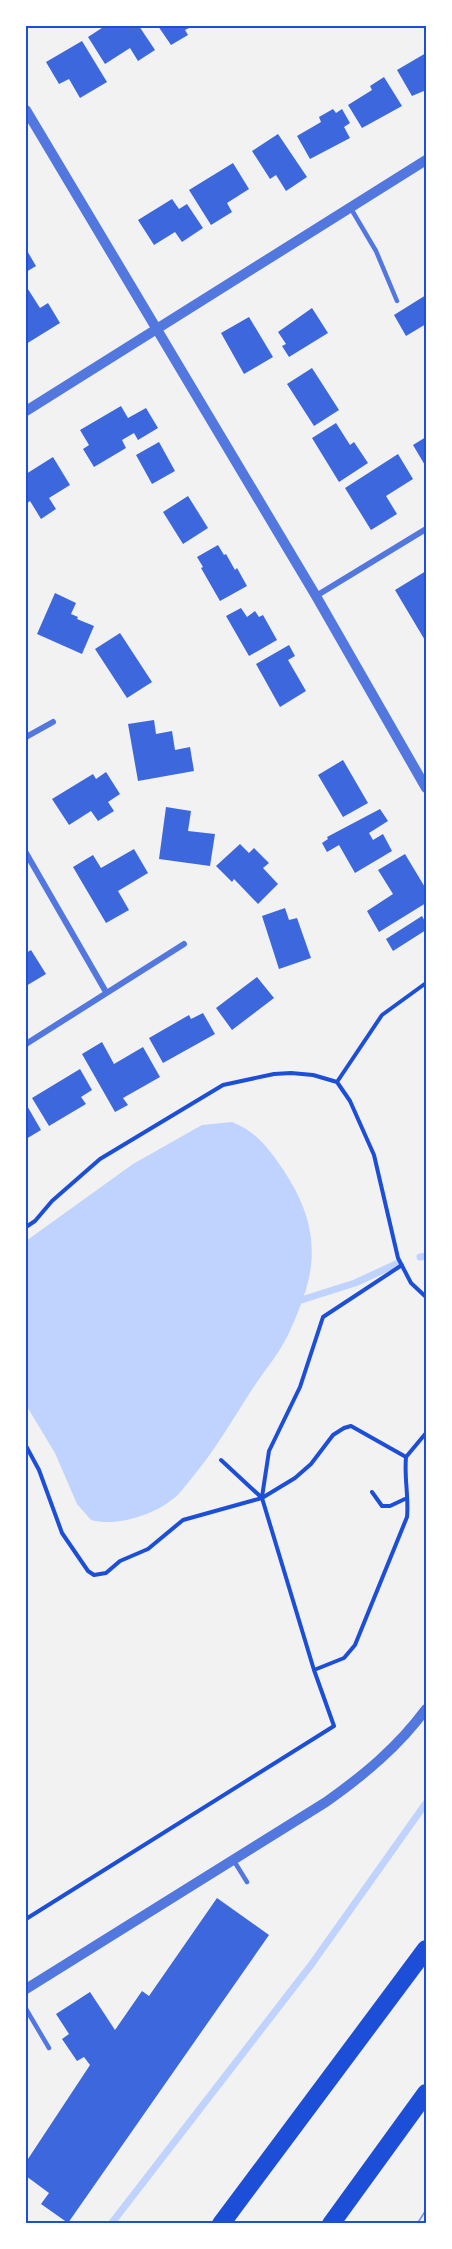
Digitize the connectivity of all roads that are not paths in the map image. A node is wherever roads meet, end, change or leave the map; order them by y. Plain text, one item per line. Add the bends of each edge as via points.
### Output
1 (26, 110) edge
2 (426, 160) edge
3 (350, 207) junction
4 (397, 301) dead end
5 (155, 329) junction
6 (26, 411) edge
7 (426, 529) edge
8 (316, 596) junction
9 (53, 722) dead end
10 (26, 737) edge
11 (426, 788) edge
12 (26, 853) edge
13 (184, 944) dead end
14 (106, 992) junction
15 (26, 1044) edge
16 (426, 1709) edge
17 (234, 1861) junction
18 (247, 1882) dead end
19 (426, 1949) edge
20 (26, 1989) edge
21 (26, 2009) edge
22 (49, 2048) dead end
23 (426, 2093) edge
24 (221, 2223) edge
25 (331, 2223) edge

1 - 5 street
2 - 3 street
3 - 4 lane via 376,251
3 - 5 street
5 - 6 street
5 - 8 street
7 - 8 street
8 - 11 street
9 - 10 street
12 - 14 street
13 - 14 street
14 - 15 street
16 - 17 street via 393,1749 363,1776
17 - 18 lane
17 - 20 street
19 - 24 highway
21 - 22 lane
23 - 25 highway

